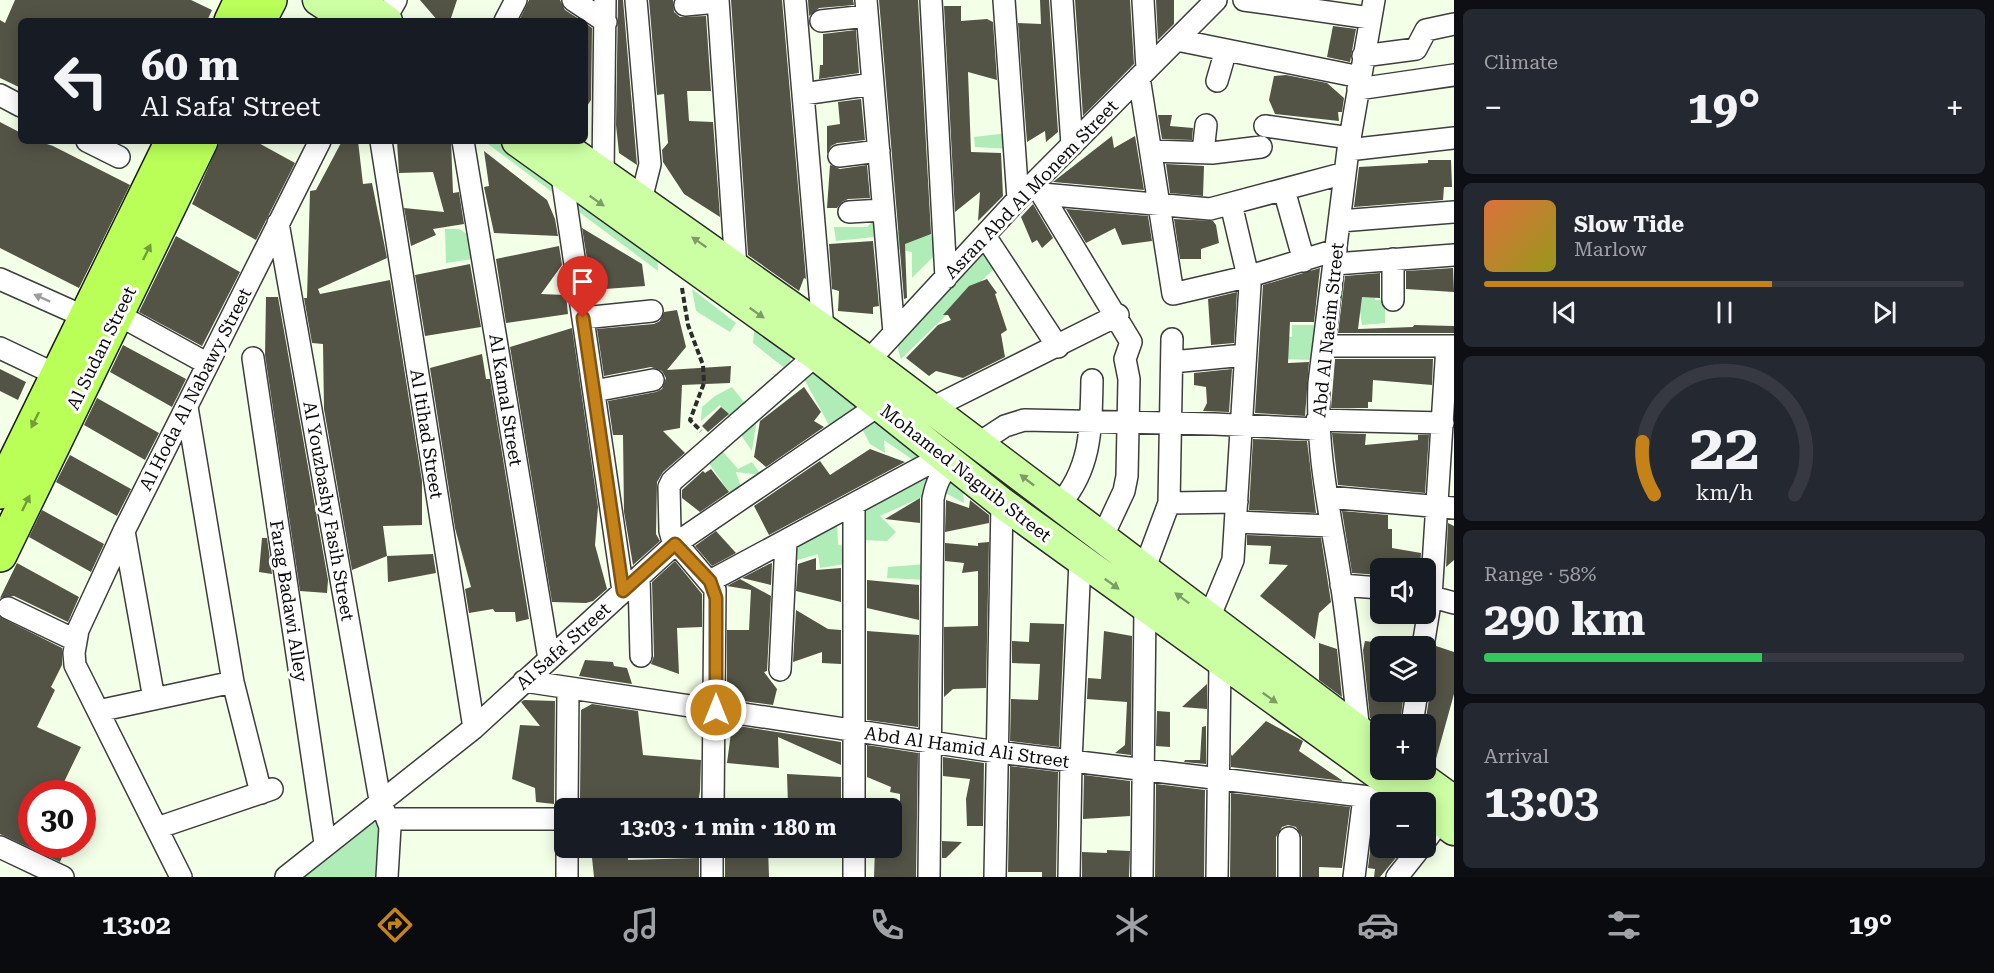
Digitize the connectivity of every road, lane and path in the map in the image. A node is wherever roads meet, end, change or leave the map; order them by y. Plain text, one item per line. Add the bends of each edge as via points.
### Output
1 (241, 0) edge
2 (270, 0) edge
3 (318, 0) edge
4 (357, 0) edge
5 (516, 0) edge
6 (573, 0) edge
7 (605, 0) edge
8 (636, 0) edge
9 (795, 0) edge
10 (931, 0) edge
11 (1004, 0) edge
12 (1062, 0) edge
13 (1143, 0) edge
14 (1216, 0) edge
15 (1244, 0) edge
16 (718, 1) edge
17 (685, 5) dead end
18 (867, 8) edge
19 (1372, 9) edge
20 (388, 15) edge
21 (232, 18) edge
22 (261, 18) edge
23 (346, 18) edge
24 (507, 18) edge
25 (821, 21) dead end
26 (606, 22) junction
27 (1454, 24) edge
28 (1177, 39) junction
29 (1226, 50) junction
30 (1363, 56) junction
31 (1143, 73) junction
32 (1454, 75) edge
33 (1217, 81) dead end
34 (1359, 83) junction
35 (873, 84) junction
36 (803, 94) junction
37 (0, 95) edge
38 (18, 104) edge
39 (1206, 125) dead end
40 (1454, 138) edge
41 (93, 144) edge
42 (171, 144) edge
43 (200, 144) edge
44 (318, 144) edge
45 (381, 144) edge
46 (463, 144) edge
47 (521, 144) edge
48 (560, 144) edge
49 (1349, 144) junction
50 (1072, 145) junction
51 (879, 151) junction
52 (1151, 151) junction
53 (1203, 152) junction
54 (839, 156) dead end
55 (119, 157) dead end
56 (1345, 173) junction
57 (603, 174) junction
58 (562, 176) junction
59 (1038, 188) junction
60 (1284, 190) junction
61 (638, 199) junction
62 (1018, 200) junction
63 (1159, 204) junction
64 (1231, 204) junction
65 (883, 210) junction
66 (849, 212) dead end
67 (1454, 212) edge
68 (1340, 221) junction
69 (278, 222) junction
70 (985, 236) junction
71 (1454, 255) edge
72 (1336, 257) junction
73 (680, 259) junction
74 (1393, 259) junction
75 (1304, 261) junction
76 (736, 268) junction
77 (1250, 276) junction
78 (946, 278) junction
79 (0, 279) edge
80 (1393, 300) dead end
81 (652, 311) dead end
82 (117, 314) junction
83 (1118, 315) junction
84 (85, 317) junction
85 (583, 318) junction
86 (894, 333) junction
87 (1172, 339) dead end
88 (819, 342) junction
89 (1325, 346) junction
90 (1450, 346) edge
91 (1058, 347) junction
92 (0, 348) edge
93 (1245, 355) junction
94 (253, 358) dead end
95 (1172, 362) junction
96 (208, 364) junction
97 (859, 371) junction
98 (70, 380) junction
99 (653, 380) dead end
100 (1092, 381) dead end
101 (594, 391) junction
102 (879, 405) junction
103 (186, 406) junction
104 (932, 408) junction
105 (1446, 419) edge
106 (1091, 420) junction
107 (1126, 422) junction
108 (1170, 423) junction
109 (1241, 425) junction
110 (1317, 425) junction
111 (716, 442) junction
112 (979, 443) junction
113 (947, 459) junction
114 (0, 492) edge
115 (1327, 497) junction
116 (1002, 503) junction
117 (1169, 503) junction
118 (854, 504) junction
119 (1059, 505) junction
120 (1446, 506) edge
121 (1237, 512) junction
122 (1331, 526) junction
123 (124, 531) junction
124 (1102, 538) junction
125 (786, 541) junction
126 (675, 544) junction
127 (0, 555) edge
128 (1436, 558) edge
129 (1080, 561) junction
130 (1144, 570) junction
131 (639, 577) junction
132 (710, 581) junction
133 (1341, 585) junction
134 (1370, 587) edge
135 (623, 591) junction
136 (1436, 598) edge
137 (1454, 603) edge
138 (1145, 607) junction
139 (8, 608) dead end
140 (1209, 618) junction
141 (75, 640) junction
142 (641, 656) dead end
143 (549, 659) junction
144 (1220, 663) junction
145 (780, 670) dead end
146 (524, 681) junction
147 (233, 682) junction
148 (568, 689) junction
149 (154, 699) junction
150 (716, 710) junction
151 (98, 711) junction
152 (474, 728) junction
153 (853, 731) junction
154 (1369, 739) edge
155 (932, 743) junction
156 (997, 752) junction
157 (1071, 762) junction
158 (1144, 770) junction
159 (1218, 779) junction
160 (1418, 780) edge
161 (1403, 792) edge
162 (1364, 797) junction
163 (567, 798) edge
164 (713, 798) edge
165 (854, 798) edge
166 (1370, 798) edge
167 (384, 810) junction
168 (1442, 817) edge
169 (554, 818) edge
170 (157, 828) junction
171 (1289, 838) dead end
172 (325, 843) junction
173 (0, 847) edge
174 (567, 858) edge
175 (712, 858) edge
176 (854, 858) edge
177 (1412, 858) edge
178 (63, 877) edge
179 (181, 877) edge
180 (286, 877) edge
181 (387, 877) edge
182 (567, 877) edge
183 (712, 877) edge
184 (854, 877) edge
185 (929, 877) edge
186 (995, 877) edge
187 (1069, 877) edge
188 (1142, 877) edge
189 (1217, 877) edge
190 (1289, 877) edge
191 (1354, 877) edge
192 (1397, 877) edge

1 - 21 main road
2 - 22 main road
3 - 23 main road
4 - 20 main road
5 - 24 street
6 - 26 street
7 - 26 street
8 - 61 street via 650,164
9 - 36 street
10 - 78 street
11 - 62 street
12 - 50 street
13 - 31 street
14 - 28 street, Asran Abd Al Monem Street
15 - 19 street
16 - 17 street
16 - 76 street
18 - 25 street
18 - 35 street
19 - 30 street, Abd Al Naeim Street
26 - 57 street
27 - 30 street via 1426,30 1416,49
28 - 29 street
28 - 31 street, Asran Abd Al Monem Street
29 - 33 street
29 - 34 street
30 - 34 street, Abd Al Naeim Street
31 - 50 street, Asran Abd Al Monem Street
31 - 52 street
32 - 34 street
34 - 49 street, Abd Al Naeim Street
35 - 36 street
35 - 51 street
36 - 88 street
37 - 38 street
39 - 53 street
40 - 49 street
41 - 55 street
42 - 84 main road, Al Sudan Street
82 -> 43 main road, Al Sudan Street
44 - 69 street, Al Hoda Al Nabawy Street
45 - 152 street, Al Itihad Street
46 - 143 street, Al Kamal Street
47 - 58 main road, Mohamed Naguib Street
48 - 57 main road, Mohamed Naguib Street
49 - 53 street via 1263,136
49 - 56 street, Abd Al Naeim Street
50 - 59 street, Asran Abd Al Monem Street
51 - 54 street
51 - 65 street
52 - 53 street
52 - 63 street
56 - 60 street
56 - 68 street, Abd Al Naeim Street
57 - 61 main road, Mohamed Naguib Street
58 -> 73 main road, Mohamed Naguib Street
58 - 85 street
59 - 62 street, Asran Abd Al Monem Street
59 - 63 street
59 - 83 street
60 - 64 street
60 - 75 street
76 -> 61 main road, Mohamed Naguib Street
62 - 70 street, Asran Abd Al Monem Street
63 - 64 street via 1210,209
63 - 77 street via 1173,294
64 - 77 street
65 - 66 street
65 - 86 street
67 - 68 street
68 - 72 street, Abd Al Naeim Street
69 - 96 street, Al Hoda Al Nabawy Street
69 - 167 street, Al Youzbashy Fasih Street
70 - 78 street, Asran Abd Al Monem Street
70 - 91 street
71 - 74 street
72 - 74 street
72 - 75 street
72 - 89 street, Abd Al Naeim Street
73 -> 88 main road, Mohamed Naguib Street
73 - 111 path via 683,307 703,365 704,383 691,422
74 - 80 street
75 - 77 street
76 - 88 main road, Mohamed Naguib Street
77 - 93 street
78 - 86 street, Asran Abd Al Monem Street
84 -> 79 street
81 - 85 street
82 - 96 street
82 - 98 main road, Al Sudan Street
83 - 91 street
83 - 107 street via 1131,342 1125,359 1129,379
84 - 98 main road, Al Sudan Street
85 - 101 street
86 - 97 street, Asran Abd Al Monem Street
87 - 95 street
88 - 97 main road, Mohamed Naguib Street
88 - 111 street
89 - 90 street
89 - 110 street, Abd Al Naeim Street
90 - 105 street
91 - 104 street
92 - 98 street
93 - 95 street
93 - 109 street
94 - 172 street, Farag Badawi Alley
95 - 108 street
96 - 103 street, Al Hoda Al Nabawy Street
97 - 102 main road, Mohamed Naguib Street
97 - 104 main road, Mohamed Naguib Street
98 -> 114 main road, Al Sudan Street
127 -> 98 main road, Al Sudan Street
99 - 101 street
100 - 106 street
101 - 135 street
102 - 113 main road, Mohamed Naguib Street
102 - 126 street, Al Safa' Street
103 - 123 street, Al Hoda Al Nabawy Street
103 - 147 street
104 - 112 main road, Mohamed Naguib Street
105 - 110 street
105 - 120 street
106 - 107 street
106 - 112 street via 1014,422
106 - 119 street via 1088,454 1082,470
107 - 108 street
107 - 124 street via 1127,476
108 - 109 street
108 - 117 street
109 - 110 street
109 - 121 street
110 - 115 street, Abd Al Naeim Street
111 - 126 street via 669,487 670,531
119 -> 112 main road, Mohamed Naguib Street
113 - 116 main road, Mohamed Naguib Street
113 - 118 street
113 - 155 street via 933,499
115 - 120 street
115 - 122 street, Abd Al Naeim Street
116 - 129 main road, Mohamed Naguib Street
116 - 156 street
117 - 121 street
117 - 130 street
118 - 125 street
118 - 153 street
119 - 124 main road, Mohamed Naguib Street
120 - 128 street
121 - 122 street
121 - 140 street via 1231,568
122 - 133 street, Abd Al Naeim Street
123 - 141 street, Al Hoda Al Nabawy Street
123 - 149 street
124 - 130 main road, Mohamed Naguib Street
125 - 132 street
125 - 145 street
126 - 131 street, Al Safa' Street
126 - 132 street
129 -> 138 main road, Mohamed Naguib Street
129 - 157 street
140 -> 130 main road, Mohamed Naguib Street
131 - 135 street, Al Safa' Street
131 - 142 street
132 - 150 street via 716,598
133 - 134 street
133 - 154 street, Abd Al Naeim Street
135 - 143 street, Al Safa' Street
136 - 137 street
138 - 144 main road, Mohamed Naguib Street
138 - 158 street
139 - 141 street
140 - 154 main road, Mohamed Naguib Street
141 - 151 street via 75,665
143 - 146 street, Al Safa' Street
144 - 159 street
144 -> 161 main road, Mohamed Naguib Street
146 - 148 street, Abd Al Hamid Ali Street
146 - 152 street, Al Safa' Street
147 - 149 street
147 - 170 street via 266,791
148 - 150 street, Abd Al Hamid Ali Street
148 - 163 street
149 - 151 street
150 - 153 street, Abd Al Hamid Ali Street
150 - 164 street
151 - 170 street
152 - 167 street, Al Safa' Street
153 - 155 street, Abd Al Hamid Ali Street
153 - 165 street
155 - 156 street, Abd Al Hamid Ali Street
155 - 185 street
156 - 157 street, Abd Al Hamid Ali Street
156 - 186 street
157 - 158 street, Abd Al Hamid Ali Street
157 - 187 street
158 - 159 street, Abd Al Hamid Ali Street
158 - 188 street
159 - 162 street, Abd Al Hamid Ali Street
159 - 189 street
160 - 168 main road
162 - 166 street, Abd Al Hamid Ali Street
162 - 191 street
167 - 169 street
167 - 172 street, Al Safa' Street
167 - 181 street, Al Youzbashy Fasih Street via 391,840
170 - 179 street
171 - 190 street
172 - 180 street, Al Safa' Street
173 - 178 street
174 - 182 street
175 - 183 street
176 - 184 street
177 - 192 street

